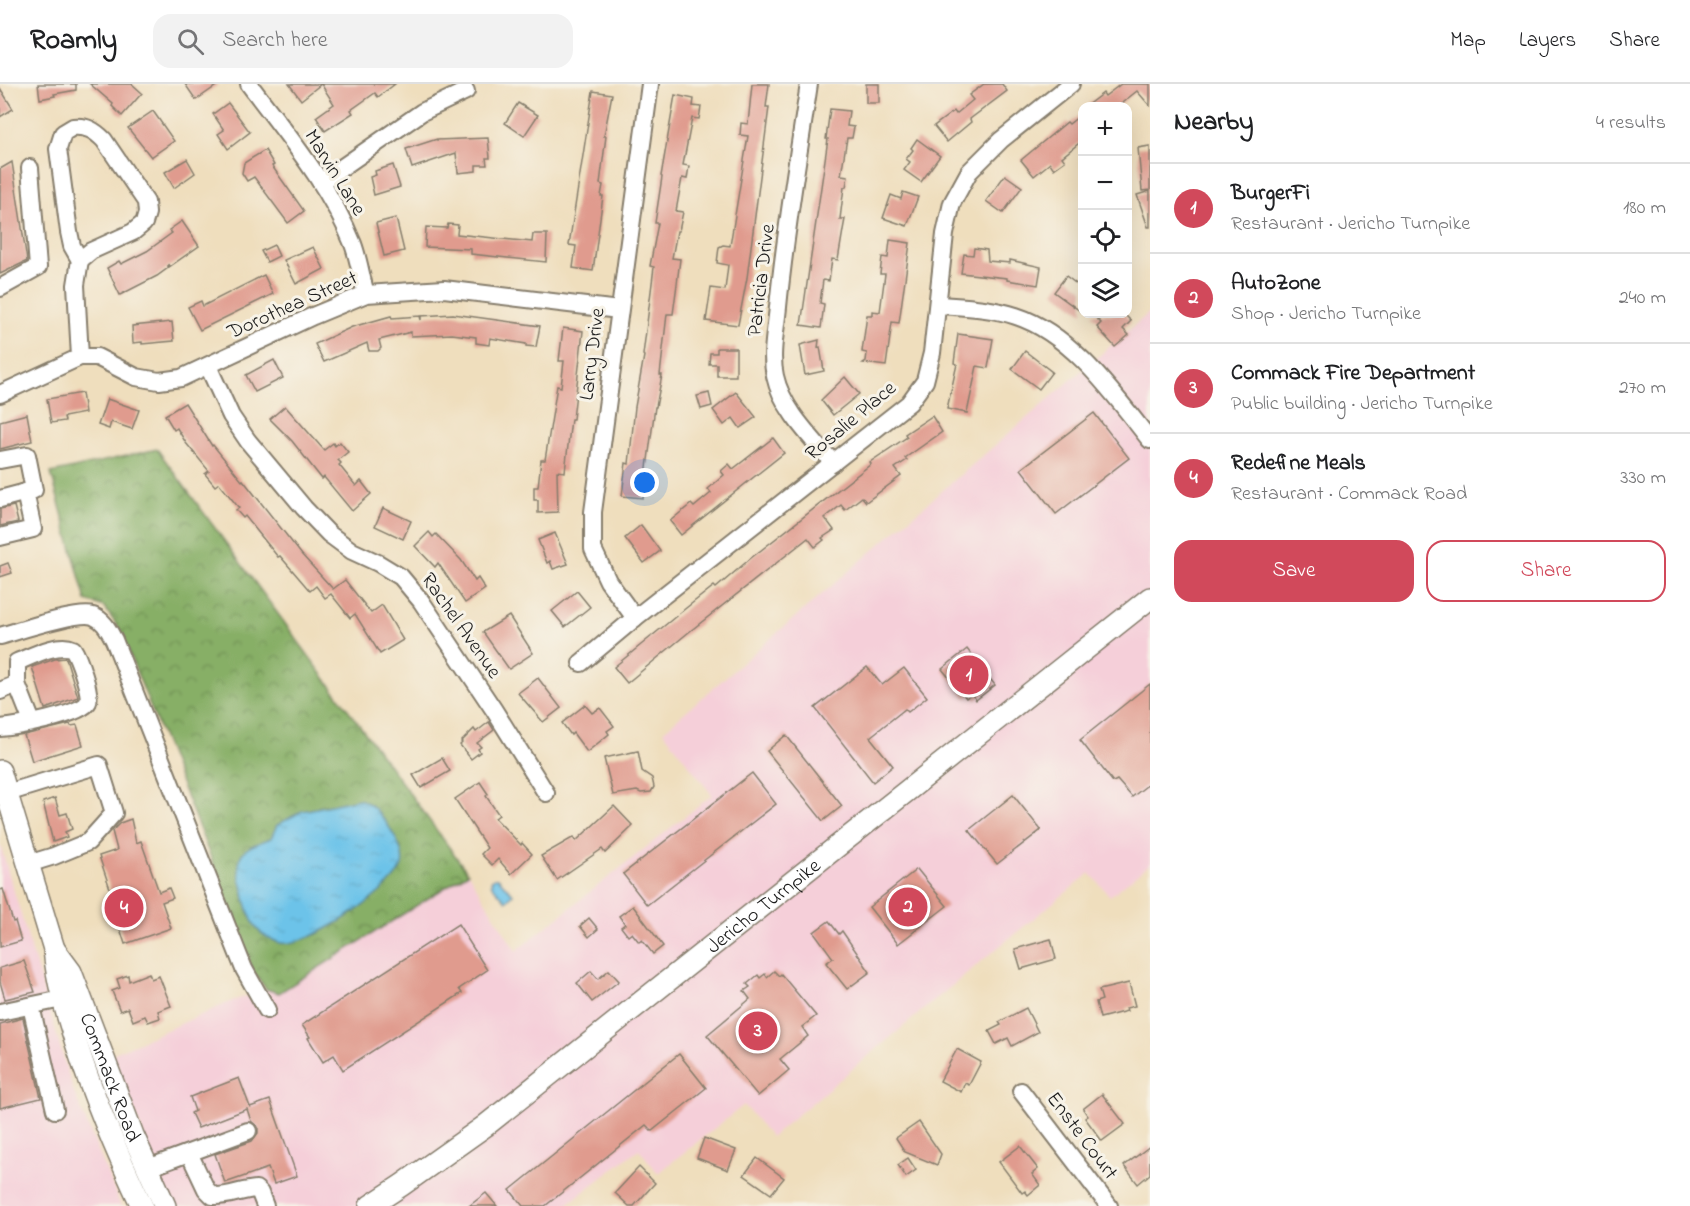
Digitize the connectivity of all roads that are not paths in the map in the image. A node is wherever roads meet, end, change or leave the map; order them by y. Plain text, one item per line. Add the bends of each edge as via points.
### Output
1 (249, 84) edge
2 (650, 84) edge
3 (809, 84) edge
4 (1071, 84) edge
5 (466, 91) dead end
6 (30, 168) dead end
7 (321, 182) junction
8 (80, 260) junction
9 (0, 288) edge
10 (366, 294) junction
11 (939, 304) junction
12 (619, 310) junction
13 (80, 357) junction
14 (208, 366) junction
15 (0, 394) edge
16 (1150, 440) edge
17 (0, 460) edge
18 (833, 463) junction
19 (25, 492) junction
20 (0, 499) edge
21 (0, 537) edge
22 (1150, 598) edge
23 (635, 618) junction
24 (0, 636) edge
25 (582, 663) dead end
26 (17, 684) junction
27 (0, 691) edge
28 (32, 723) junction
29 (0, 728) edge
30 (0, 771) edge
31 (7, 793) junction
32 (546, 793) dead end
33 (7, 820) edge
34 (28, 864) junction
35 (54, 949) junction
36 (62, 999) junction
37 (31, 1006) junction
38 (267, 1010) dead end
39 (0, 1012) edge
40 (1021, 1091) dead end
41 (55, 1110) dead end
42 (248, 1131) dead end
43 (189, 1153) junction
44 (148, 1168) junction
45 (142, 1206) edge
46 (165, 1206) edge
47 (265, 1206) edge
48 (370, 1206) edge
49 (1109, 1206) edge

1 - 7 street, Marvin Lane
2 - 12 street, Larry Drive
3 - 18 street, Patricia Drive via 780,285 774,375 782,396
4 - 11 street, Rosalie Place via 1001,140 969,172 952,203 940,268
5 - 7 street via 422,112
6 - 9 street via 38,267
7 - 10 street, Marvin Lane via 353,246
8 - 8 street via 133,232 144,224 147,213 146,202 104,140 85,126 63,133 58,149 69,232
8 - 13 street via 76,285
10 - 12 street, Dorothea Street via 444,289
10 - 14 street, Dorothea Street
11 - 16 street via 1017,316 1050,333 1105,383
11 - 18 street, Rosalie Place via 925,381 909,403
12 - 23 street, Larry Drive via 592,512 593,549 608,581
13 - 14 street, Dorothea Street via 97,357 136,377 159,381 181,378
13 - 15 street
14 - 32 street, Rachel Avenue via 231,416 304,508 352,551 401,577 421,601
17 - 19 street via 27,455 34,490
18 - 23 street, Rosalie Place
19 - 20 street
19 - 21 street via 33,529
22 - 48 main road, Jericho Turnpike via 485,1126
23 - 25 street, Rosalie Place
24 - 38 street via 78,616 92,616 107,626 244,969
26 - 27 street
26 - 28 street
26 - 28 street via 17,662 66,646 76,653 90,699 88,704
28 - 29 street
30 - 31 main road, Commack Road
31 - 33 main road, Commack Road
31 - 34 street via 99,765 114,813 88,842
33 - 34 main road, Commack Road
34 - 35 main road, Commack Road
35 - 36 main road, Commack Road
35 - 44 main road, Commack Road via 71,972
36 - 37 street
36 - 45 main road, Commack Road via 96,1101
37 - 39 street
37 - 41 street
40 - 49 street, Enste Court
42 - 43 street
43 - 44 street
43 - 47 street via 213,1197 256,1189
44 - 46 main road, Commack Road

